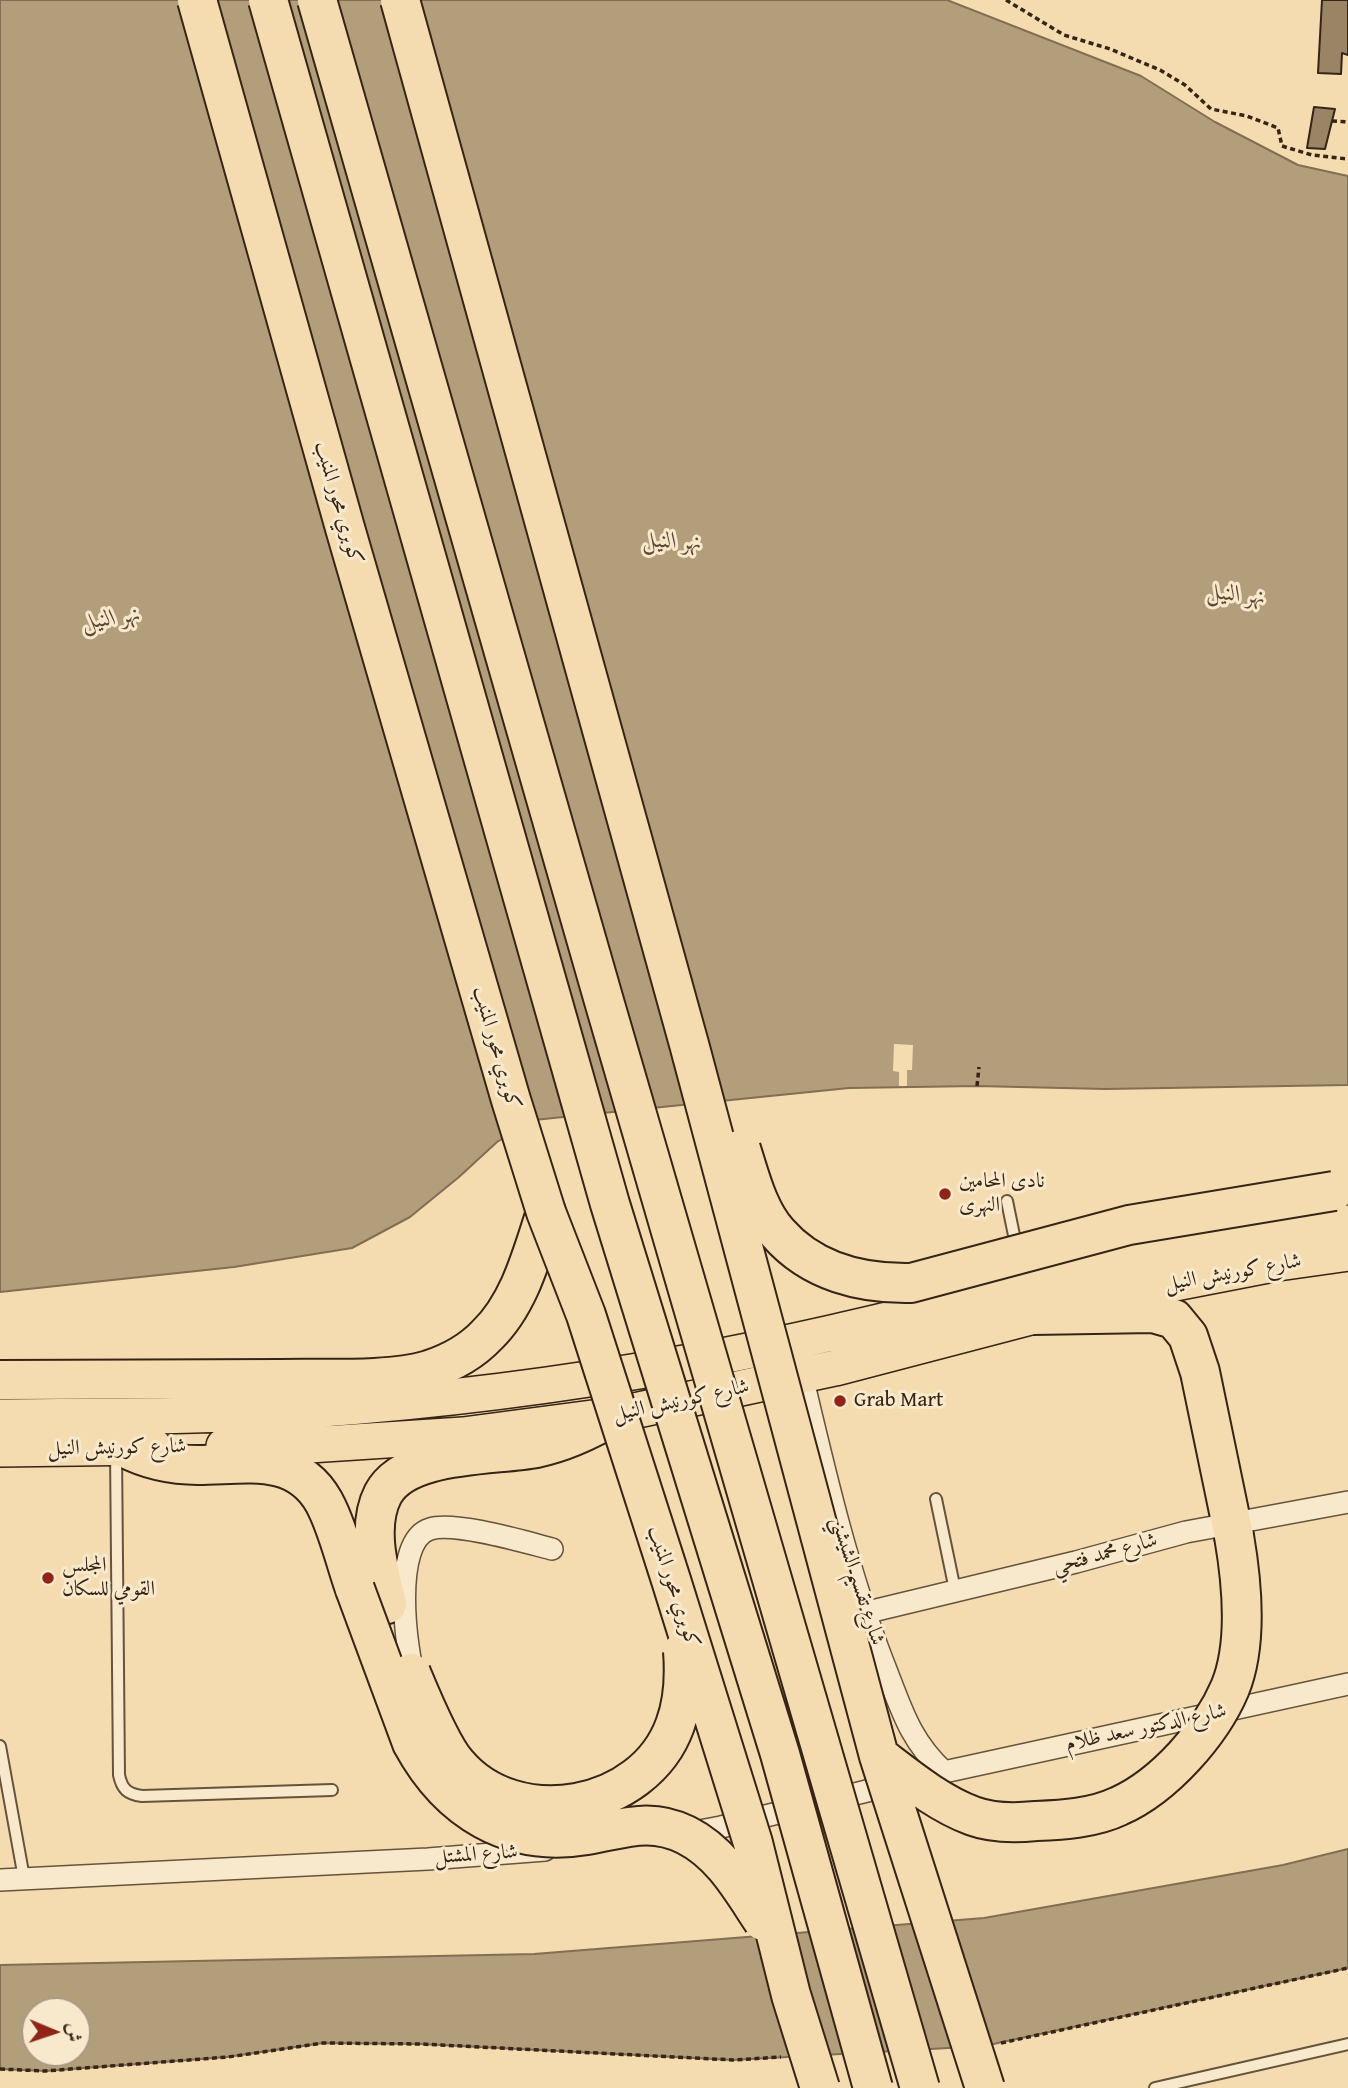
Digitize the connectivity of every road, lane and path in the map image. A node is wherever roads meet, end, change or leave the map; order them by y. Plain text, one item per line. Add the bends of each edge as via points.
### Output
1 (197, 0) edge
2 (268, 0) edge
3 (317, 0) edge
4 (400, 0) edge
5 (1006, 0) edge
6 (1332, 121) dead end
7 (1348, 122) edge
8 (1348, 159) edge
9 (689, 1044) junction
10 (979, 1067) dead end
11 (977, 1086) dead end
12 (1007, 1201) dead end
13 (1343, 1201) edge
14 (546, 1212) junction
15 (1348, 1253) edge
16 (1025, 1285) junction
17 (802, 1376) junction
18 (0, 1380) edge
19 (615, 1415) junction
20 (0, 1417) edge
21 (120, 1448) junction
22 (0, 1449) edge
23 (936, 1499) dead end
24 (1348, 1502) edge
25 (1233, 1530) junction
26 (552, 1549) dead end
27 (671, 1580) junction
28 (955, 1590) junction
29 (371, 1596) junction
30 (864, 1613) junction
31 (1348, 1685) edge
32 (0, 1746) edge
33 (879, 1756) junction
34 (944, 1772) junction
35 (332, 1790) dead end
36 (546, 1850) junction
37 (24, 1878) junction
38 (0, 1880) edge
39 (777, 1942) junction
40 (1348, 1968) edge
41 (998, 2043) dead end
42 (1348, 2044) edge
43 (789, 2057) dead end
44 (0, 2069) edge
45 (820, 2088) edge
46 (873, 2088) edge
47 (920, 2088) edge
48 (985, 2088) edge
49 (1155, 2088) edge

1 - 14 highway, كوبري محور المنيب, bridge via 345,528
2 - 46 highway, bridge via 606,1191 780,1754
3 - 47 highway, bridge
4 - 9 highway, bridge
5 - 8 path via 1064,35 1160,70 1211,109 1278,128 1282,146
6 - 7 path
9 - 13 highway, bridge via 724,1104 763,1210 777,1233 824,1268 852,1279 911,1283 1129,1225
9 - 33 highway, bridge
10 - 11 path
12 - 16 lane
13 - 16 highway, شارع كورنيش النيل via 1228,1241
14 - 18 highway via 509,1308 488,1335 460,1357 427,1371 336,1378
14 - 27 highway, كوبري محور المنيب, bridge via 586,1315
15 - 16 highway, شارع كورنيش النيل via 1118,1294
16 - 17 highway, شارع كورنيش النيل
16 - 20 highway, شارع كورنيش النيل via 692,1362 559,1384 307,1410
16 - 25 highway via 1174,1319 1188,1336 1200,1372
17 - 19 highway, شارع كورنيش النيل
17 - 30 street, شارع تقسيم الشيشني
19 - 21 highway, شارع كورنيش النيل via 394,1440
19 - 29 highway via 556,1443 430,1462 403,1472 383,1494 376,1522 377,1561
21 - 22 highway, شارع كورنيش النيل
21 - 29 highway via 159,1461 271,1464 302,1477 325,1503
21 - 35 lane via 122,1787 130,1795 142,1796
23 - 28 lane
24 - 25 street, شارع محمد فتحي
25 - 28 street, شارع محمد فتحي via 1186,1532
25 - 33 highway, bridge via 1242,1606 1231,1687 1213,1721 1183,1757 1154,1784 1118,1807 1069,1819 1016,1823 975,1817
26 - 36 street via 474,1530 428,1529 412,1546 404,1622 409,1659 431,1732 478,1792 539,1819
27 - 29 highway, bridge via 684,1691 674,1727 655,1759 627,1784 594,1801 557,1807 520,1803 485,1788 457,1764
27 - 39 highway, كوبري محور المنيب, bridge via 753,1843
28 - 30 street, شارع محمد فتحي
29 - 39 highway, bridge via 412,1743 439,1785 457,1802 499,1827 547,1838 572,1838 642,1824 683,1833 718,1857
30 - 34 street, شارع تقسيم الشيشني via 915,1740
31 - 34 street, شارع الدكتور سعد ظلام
32 - 37 lane
33 - 48 highway, bridge
34 - 36 street, شارع المشتل via 721,1827 635,1843
36 - 37 street, شارع المشتل
37 - 38 street, شارع المشتل
39 - 45 highway, كوبري محور المنيب, bridge
40 - 41 path
42 - 49 lane
43 - 44 path via 733,2060 323,2043 228,2057 46,2071

